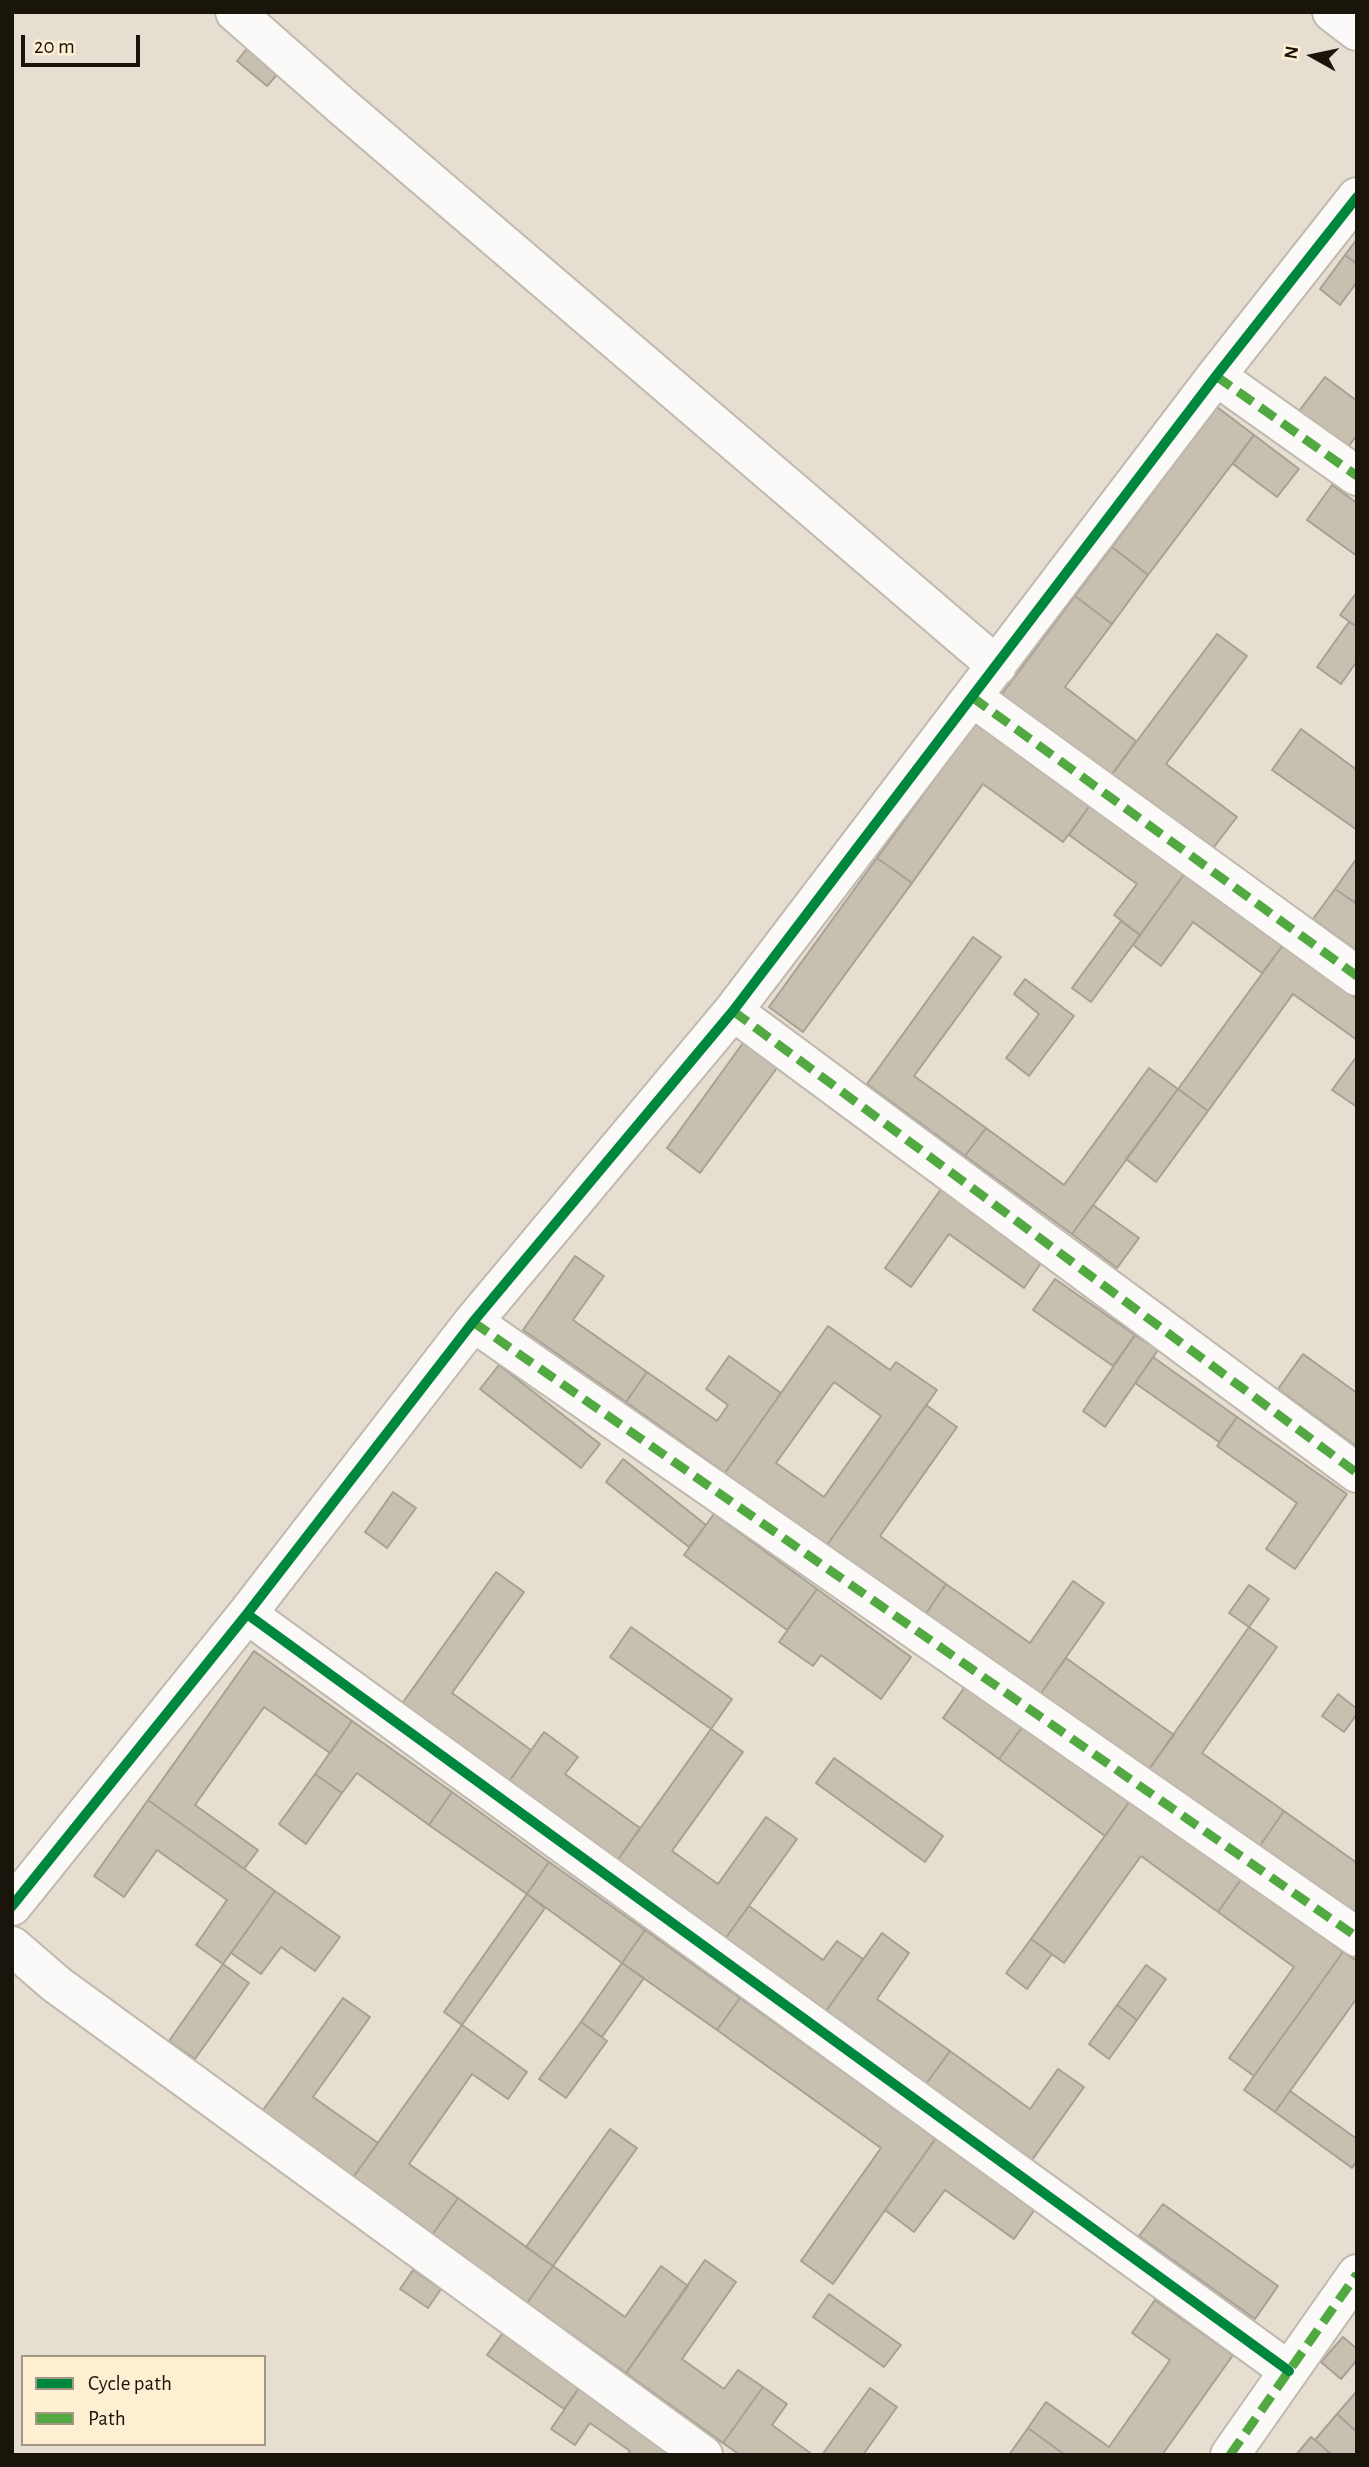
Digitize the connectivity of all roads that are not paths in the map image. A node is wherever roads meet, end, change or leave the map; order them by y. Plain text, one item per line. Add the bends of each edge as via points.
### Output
1 (235, 12) edge
2 (1332, 12) edge
3 (1357, 31) edge
4 (1357, 197) edge
5 (1216, 376) junction
6 (1357, 476) edge
7 (998, 666) junction
8 (972, 697) junction
9 (1357, 976) edge
10 (733, 1011) junction
11 (473, 1322) junction
12 (1357, 1472) edge
13 (247, 1614) junction
14 (12, 1906) edge
15 (1357, 1937) edge
16 (12, 1946) edge
17 (1357, 2274) edge
18 (1289, 2371) junction
19 (703, 2455) edge
20 (1230, 2455) edge

1 - 7 street
2 - 3 street
4 - 5 street
5 - 6 street
5 - 7 street
7 - 8 street
8 - 9 street
8 - 10 street
10 - 11 street
10 - 12 street
11 - 13 street
11 - 15 street
13 - 14 street
13 - 18 street
16 - 19 street via 56,1984
17 - 18 street
18 - 20 street

